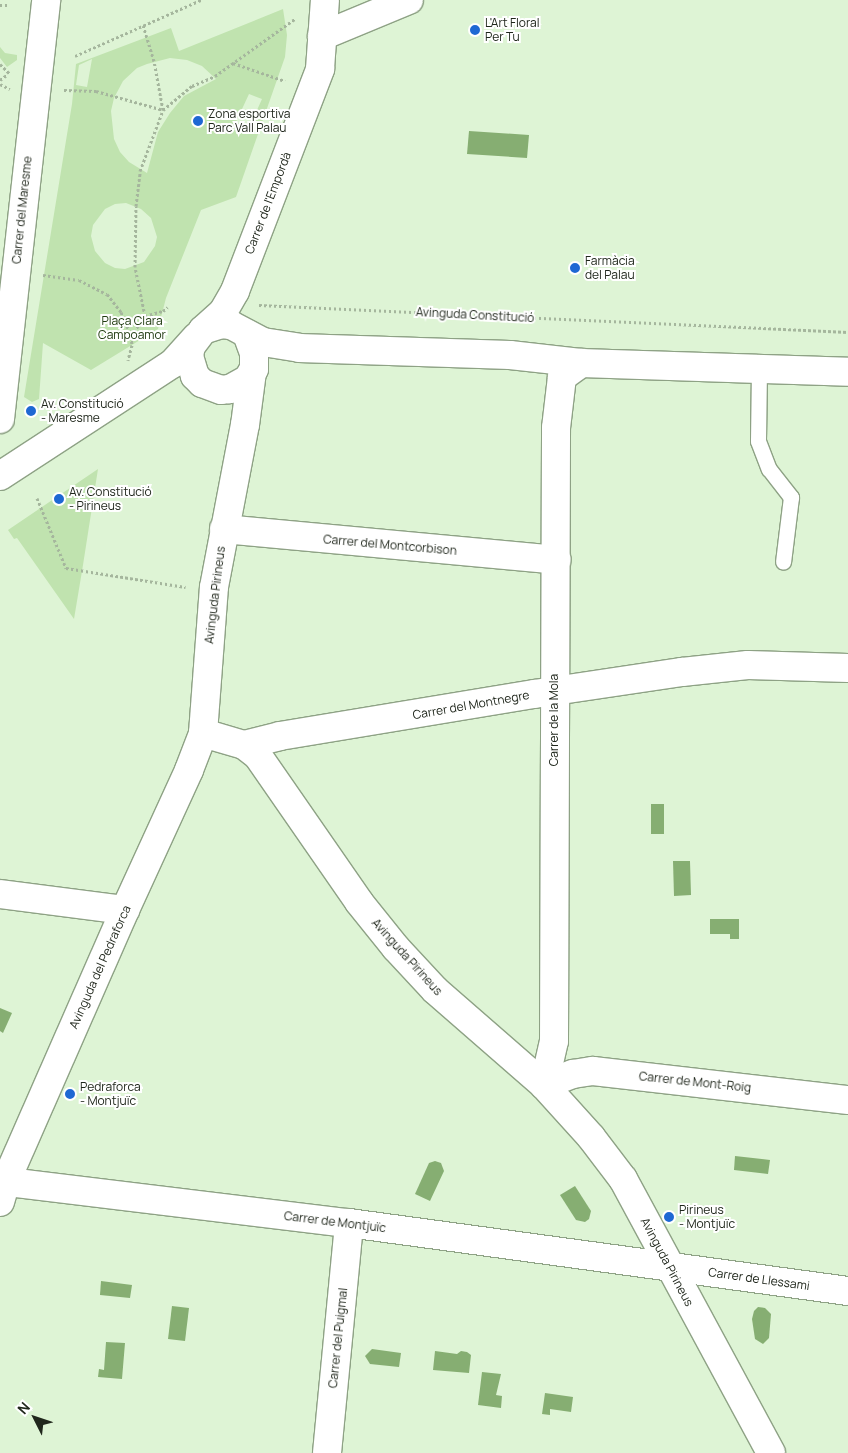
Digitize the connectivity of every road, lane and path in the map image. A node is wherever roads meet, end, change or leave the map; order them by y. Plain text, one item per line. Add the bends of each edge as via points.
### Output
1 (46, 0) edge
2 (201, 0) edge
3 (324, 0) edge
4 (409, 0) edge
5 (0, 5) edge
6 (8, 5) dead end
7 (295, 19) dead end
8 (144, 26) junction
9 (322, 36) junction
10 (75, 56) dead end
11 (232, 63) junction
12 (0, 64) edge
13 (0, 80) edge
14 (286, 82) dead end
15 (61, 90) dead end
16 (162, 110) junction
17 (37, 275) dead end
18 (235, 296) junction
19 (168, 307) dead end
20 (145, 316) junction
21 (848, 332) edge
22 (200, 333) junction
23 (245, 333) junction
24 (130, 336) junction
25 (299, 348) junction
26 (136, 358) dead end
27 (581, 362) junction
28 (759, 369) junction
29 (253, 371) junction
30 (848, 372) edge
31 (215, 388) junction
32 (132, 391) junction
33 (0, 419) edge
34 (245, 425) junction
35 (2, 468) edge
36 (37, 498) dead end
37 (224, 530) junction
38 (557, 560) junction
39 (783, 562) dead end
40 (190, 587) dead end
41 (848, 668) edge
42 (554, 691) junction
43 (203, 733) junction
44 (244, 745) junction
45 (0, 894) edge
46 (124, 910) junction
47 (544, 1086) junction
48 (848, 1100) edge
49 (2, 1188) edge
50 (349, 1223) junction
51 (669, 1266) junction
52 (848, 1291) edge
53 (326, 1453) edge
54 (771, 1453) edge

1 - 33 street, Carrer del Maresme
2 - 8 path
3 - 9 street, Carrer de l'Empordà
4 - 9 street
5 - 6 path
7 - 11 path
8 - 10 path
8 - 16 path via 154,60
9 - 18 street, Carrer de l'Empordà via 320,69
11 - 14 path
11 - 16 path via 215,76 192,86
12 - 13 path via 8,74
15 - 16 path via 96,91
16 - 20 path via 140,171 136,206 135,267
17 - 24 path via 78,280 107,294 121,312
18 - 21 path, Avinguda Constitució via 264,306
18 - 22 street, Carrer de l'Empordà
18 - 23 street via 236,313
19 - 20 path
20 - 24 path
22 - 23 street via 221,324 231,325
22 - 31 street via 189,356 190,366 195,376
22 - 32 street via 172,364
23 - 25 street via 263,342
23 - 29 street via 254,353
24 - 26 path via 132,345 127,362
25 - 27 street via 510,355
25 - 29 street via 265,359
27 - 28 street
27 - 38 street, Carrer de la Mola via 562,377 558,403
28 - 30 street
28 - 39 lane via 758,441 769,469 791,497
29 - 31 street via 238,385
29 - 34 street, Avinguda Pirineus
31 - 32 street via 182,382
31 - 34 street via 230,394 238,404
32 - 35 street
34 - 37 street, Avinguda Pirineus
36 - 40 path via 66,568
37 - 38 street, Carrer del Montcorbison
37 - 43 street, Avinguda Pirineus via 214,587
38 - 42 street, Carrer de la Mola
41 - 42 street, Carrer del Montnegre via 748,665
42 - 44 street, Carrer del Montnegre via 280,736
42 - 47 street, Carrer de la Mola via 554,1041
43 - 44 street, Avinguda Pirineus
43 - 46 street, Avinguda del Pedraforca
44 - 47 street, Avinguda Pirineus via 258,756 354,895 396,948 436,990
45 - 46 street
46 - 49 street, Avinguda del Pedraforca
47 - 48 street, Carrer de Mont-Roig via 573,1074 593,1071
47 - 51 street, Avinguda Pirineus via 591,1137 623,1179
49 - 50 street, Carrer de Montjuïc
50 - 51 street, Carrer de Montjuïc
50 - 53 street, Carrer del Puigmal
51 - 52 street, Carrer de Llessami
51 - 54 street, Avinguda Pirineus

